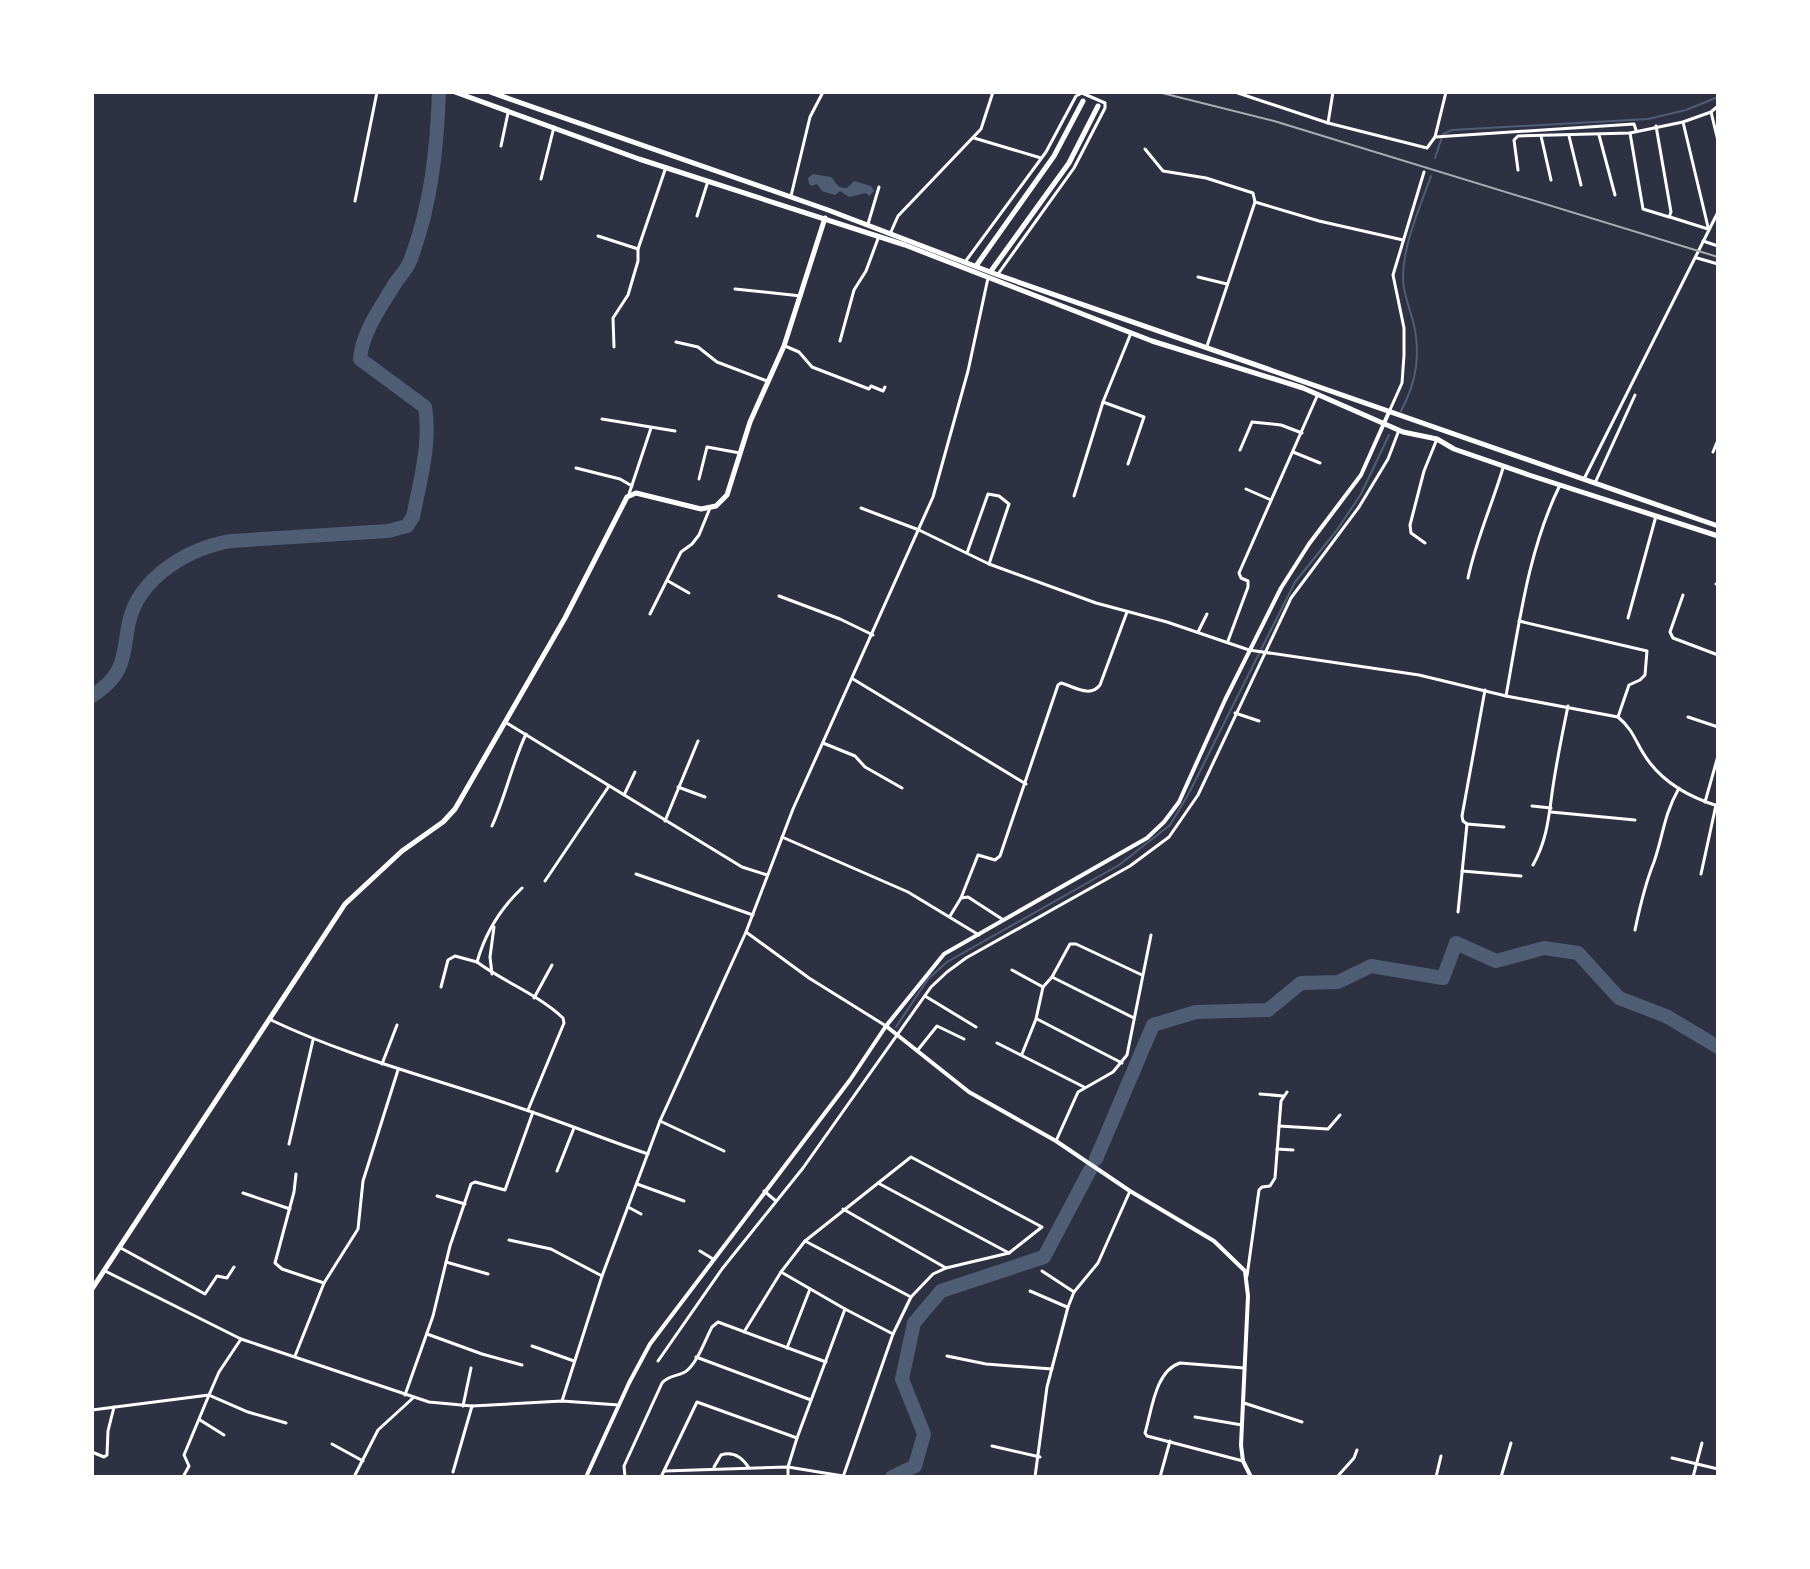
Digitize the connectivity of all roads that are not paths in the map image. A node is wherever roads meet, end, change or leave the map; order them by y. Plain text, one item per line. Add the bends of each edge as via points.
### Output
1 (377, 92) edge
2 (490, 92) edge
3 (823, 92) edge
4 (993, 92) edge
5 (1235, 92) edge
6 (1333, 92) edge
7 (1446, 92) edge
8 (460, 93) edge
9 (1083, 101) dead end
10 (1098, 106) dead end
11 (1718, 108) edge
12 (509, 109) junction
13 (1711, 112) junction
14 (1683, 122) junction
15 (1328, 123) junction
16 (1656, 126) junction
17 (554, 127) junction
18 (1636, 130) junction
19 (1630, 133) junction
20 (1599, 135) junction
21 (1541, 136) junction
22 (1569, 136) junction
23 (1436, 137) junction
24 (974, 138) junction
25 (1718, 141) edge
26 (501, 146) dead end
27 (1145, 149) dead end
28 (1041, 158) junction
29 (666, 167) junction
30 (1518, 170) dead end
31 (1424, 172) dead end
32 (541, 179) dead end
33 (1551, 180) dead end
34 (708, 181) junction
35 (1581, 185) dead end
36 (879, 187) dead end
37 (1615, 195) dead end
38 (791, 196) junction
39 (355, 201) dead end
40 (1255, 202) junction
41 (1718, 212) edge
42 (697, 216) dead end
43 (1669, 217) junction
44 (825, 218) junction
45 (868, 224) junction
46 (1708, 229) junction
47 (890, 234) junction
48 (598, 236) dead end
49 (879, 236) junction
50 (1403, 240) junction
51 (1703, 241) junction
52 (1718, 246) edge
53 (638, 249) junction
54 (1697, 258) junction
55 (965, 262) junction
56 (1718, 264) edge
57 (976, 266) junction
58 (990, 274) junction
59 (998, 275) junction
60 (1198, 277) dead end
61 (1227, 284) junction
62 (735, 289) dead end
63 (801, 296) junction
64 (1131, 333) junction
65 (1175, 335) junction
66 (840, 341) dead end
67 (676, 342) dead end
68 (784, 346) junction
69 (1170, 346) junction
70 (1207, 346) junction
71 (614, 347) dead end
72 (1269, 369) junction
73 (1266, 376) junction
74 (769, 383) junction
75 (885, 387) dead end
76 (1318, 394) junction
77 (1635, 395) dead end
78 (1103, 402) junction
79 (1389, 412) junction
80 (602, 419) dead end
81 (1384, 423) junction
82 (651, 428) junction
83 (1399, 430) junction
84 (675, 431) dead end
85 (1302, 433) junction
86 (1437, 439) junction
87 (1718, 440) edge
88 (1240, 450) dead end
89 (1293, 452) junction
90 (1713, 452) dead end
91 (740, 453) junction
92 (1320, 463) dead end
93 (1128, 464) dead end
94 (1504, 465) junction
95 (576, 468) dead end
96 (699, 479) dead end
97 (1584, 479) junction
98 (1595, 483) junction
99 (1560, 485) junction
100 (632, 486) junction
101 (1246, 489) dead end
102 (629, 494) junction
103 (1074, 496) dead end
104 (1271, 500) junction
105 (710, 508) junction
106 (861, 508) dead end
107 (1656, 516) junction
108 (1718, 526) edge
109 (919, 530) junction
110 (1718, 536) edge
111 (1425, 543) dead end
112 (967, 553) junction
113 (989, 564) junction
114 (1468, 578) dead end
115 (668, 581) junction
116 (689, 593) dead end
117 (1683, 595) dead end
118 (779, 596) dead end
119 (1127, 612) junction
120 (650, 614) dead end
121 (1207, 614) dead end
122 (1628, 618) dead end
123 (1519, 621) junction
124 (1198, 632) junction
125 (873, 635) junction
126 (1227, 642) junction
127 (1252, 650) junction
128 (1264, 651) junction
129 (1718, 655) edge
130 (853, 679) junction
131 (1485, 690) junction
132 (1506, 696) junction
133 (1568, 706) junction
134 (1235, 713) junction
135 (1618, 717) junction
136 (1688, 717) dead end
137 (1259, 721) dead end
138 (505, 722) junction
139 (1718, 727) edge
140 (526, 734) junction
141 (698, 741) dead end
142 (823, 743) junction
143 (1718, 756) edge
144 (635, 772) dead end
145 (1026, 784) junction
146 (609, 786) junction
147 (678, 787) junction
148 (902, 788) dead end
149 (1679, 788) junction
150 (624, 795) junction
151 (705, 797) dead end
152 (1705, 802) junction
153 (1532, 806) dead end
154 (1717, 806) edge
155 (1551, 810) junction
156 (1635, 820) dead end
157 (665, 821) junction
158 (1467, 824) junction
159 (492, 826) dead end
160 (1504, 827) dead end
161 (782, 837) junction
162 (1533, 865) dead end
163 (1462, 871) junction
164 (636, 874) dead end
165 (1701, 874) dead end
166 (768, 875) junction
167 (1521, 876) dead end
168 (545, 881) dead end
169 (522, 888) dead end
170 (961, 898) junction
171 (1458, 912) dead end
172 (753, 915) junction
173 (950, 916) junction
174 (1005, 921) junction
175 (494, 924) junction
176 (1635, 930) dead end
177 (746, 932) junction
178 (979, 935) junction
179 (1151, 935) dead end
180 (477, 962) junction
181 (552, 965) dead end
182 (1012, 970) dead end
183 (492, 974) junction
184 (1142, 975) junction
185 (1052, 977) junction
186 (441, 987) dead end
187 (1043, 987) junction
188 (925, 996) junction
189 (534, 998) junction
190 (1134, 1018) junction
191 (1036, 1019) junction
192 (271, 1020) junction
193 (397, 1025) dead end
194 (886, 1026) junction
195 (976, 1027) dead end
196 (898, 1035) junction
197 (964, 1039) dead end
198 (313, 1040) junction
199 (997, 1043) dead end
200 (917, 1051) junction
201 (1022, 1054) junction
202 (1122, 1063) junction
203 (382, 1064) junction
204 (398, 1070) junction
205 (1084, 1087) junction
206 (1287, 1092) dead end
207 (1260, 1094) dead end
208 (1283, 1096) junction
209 (531, 1111) junction
210 (1340, 1115) dead end
211 (660, 1121) junction
212 (1279, 1126) junction
213 (574, 1128) junction
214 (1056, 1141) junction
215 (289, 1144) dead end
216 (1277, 1149) junction
217 (1293, 1150) dead end
218 (724, 1151) dead end
219 (648, 1154) junction
220 (557, 1171) dead end
221 (296, 1174) dead end
222 (878, 1183) junction
223 (637, 1184) junction
224 (764, 1191) junction
225 (1130, 1191) junction
226 (243, 1193) dead end
227 (437, 1196) dead end
228 (684, 1201) dead end
229 (776, 1201) junction
230 (465, 1204) junction
231 (628, 1207) junction
232 (290, 1209) junction
233 (843, 1209) junction
234 (641, 1214) dead end
235 (744, 1218) junction
236 (754, 1227) junction
237 (509, 1240) dead end
238 (805, 1241) junction
239 (118, 1246) junction
240 (700, 1251) dead end
241 (1009, 1253) junction
242 (713, 1259) junction
243 (446, 1262) junction
244 (234, 1267) dead end
245 (946, 1268) junction
246 (103, 1270) junction
247 (1042, 1271) dead end
248 (781, 1272) junction
249 (488, 1274) dead end
250 (602, 1276) junction
251 (1247, 1276) junction
252 (324, 1283) junction
253 (92, 1289) edge
254 (810, 1289) junction
255 (1030, 1291) dead end
256 (1074, 1292) junction
257 (911, 1297) junction
258 (1068, 1307) junction
259 (845, 1309) junction
260 (744, 1332) junction
261 (427, 1334) junction
262 (893, 1334) junction
263 (241, 1339) junction
264 (532, 1346) dead end
265 (787, 1348) junction
266 (295, 1356) junction
267 (947, 1356) dead end
268 (696, 1357) junction
269 (574, 1361) junction
270 (658, 1361) dead end
271 (826, 1362) junction
272 (522, 1365) dead end
273 (471, 1368) dead end
274 (1246, 1368) junction
275 (1052, 1369) junction
276 (209, 1395) junction
277 (405, 1395) junction
278 (413, 1398) junction
279 (811, 1400) junction
280 (562, 1401) junction
281 (1244, 1403) junction
282 (619, 1405) junction
283 (463, 1406) junction
284 (472, 1406) junction
285 (114, 1407) junction
286 (92, 1410) edge
287 (1195, 1417) dead end
288 (200, 1420) junction
289 (1302, 1422) dead end
290 (286, 1423) dead end
291 (1242, 1425) junction
292 (224, 1435) dead end
293 (797, 1438) junction
294 (1170, 1441) junction
295 (1511, 1443) dead end
296 (1702, 1443) dead end
297 (332, 1444) dead end
298 (992, 1446) dead end
299 (1357, 1450) dead end
300 (92, 1452) edge
301 (1441, 1456) dead end
302 (1040, 1457) junction
303 (1672, 1458) dead end
304 (363, 1461) junction
305 (1243, 1461) junction
306 (1697, 1465) junction
307 (788, 1467) junction
308 (749, 1468) junction
309 (714, 1469) junction
310 (1718, 1469) edge
311 (665, 1471) junction
312 (453, 1472) dead end
313 (588, 1476) edge
314 (843, 1476) edge
315 (183, 1477) edge
316 (354, 1477) edge
317 (625, 1477) edge
318 (661, 1477) edge
319 (788, 1477) edge
320 (1035, 1477) edge
321 (1160, 1477) edge
322 (1251, 1477) edge
323 (1337, 1477) edge
324 (1436, 1477) edge
325 (1501, 1477) edge
326 (1693, 1477) edge

1 - 39 street
2 - 38 main road
3 - 38 street via 810,117
4 - 24 street
5 - 15 street
6 - 15 street
7 - 23 street
8 - 12 main road
9 - 57 main road via 1054,156
10 - 58 main road via 1069,163
11 - 13 street
12 - 17 main road
12 - 26 street
13 - 14 street
13 - 25 street
14 - 16 street
14 - 46 street
15 - 23 street via 1424,148
16 - 18 street
16 - 43 street
17 - 29 main road
17 - 32 street
18 - 19 street
18 - 23 street via 1634,124
19 - 20 street
19 - 43 street via 1643,209
20 - 22 street
20 - 37 street
21 - 22 street
21 - 30 street via 1515,137
21 - 33 street
22 - 35 street
24 - 28 street
24 - 47 street via 898,216
27 - 40 street via 1163,171 1253,193
28 - 55 street
28 - 59 street via 1079,94 1105,103 1074,168
29 - 34 main road
29 - 53 street
31 - 50 street
34 - 42 street
34 - 44 main road
36 - 45 street
38 - 45 main road
40 - 50 street
40 - 61 street
41 - 46 street
43 - 46 street
44 - 49 main road
44 - 63 main road
45 - 47 main road
46 - 51 street
47 - 55 main road
48 - 53 street
49 - 58 main road
49 - 66 street via 854,290
50 - 79 street via 1393,275 1404,328 1404,372
51 - 52 street
51 - 54 street
53 - 71 street via 630,288 613,318
54 - 56 street
54 - 97 street
55 - 57 main road
57 - 58 main road
58 - 59 main road
58 - 64 main road
58 - 109 street via 953,430
59 - 65 main road
60 - 61 street
61 - 70 street
62 - 63 street
63 - 68 main road
64 - 69 main road
64 - 78 street
65 - 69 main road
65 - 70 main road
67 - 74 street via 698,347 717,362
68 - 74 main road
68 - 75 street via 799,352 812,367 869,389
69 - 73 main road
70 - 72 main road
72 - 73 main road
72 - 79 main road
73 - 76 main road
74 - 91 main road
76 - 81 main road
76 - 85 street
77 - 98 street
78 - 93 street via 1144,417
78 - 103 street
79 - 81 street
79 - 97 main road
80 - 82 street
81 - 83 main road
81 - 127 street via 1361,475 1296,564
82 - 84 street
82 - 100 street
83 - 86 main road
83 - 128 street via 1359,507 1291,598
85 - 88 street via 1252,422
85 - 89 street
86 - 94 main road
86 - 111 street via 1410,525 1411,533
87 - 90 street
89 - 92 street
89 - 104 street
91 - 96 street via 707,447
91 - 105 main road via 727,495
94 - 99 main road
94 - 114 street via 1475,541
95 - 100 street
97 - 98 main road
98 - 108 main road
99 - 107 main road
99 - 123 street via 1542,527
100 - 102 street
101 - 104 street
102 - 105 main road
102 - 138 main road
104 - 126 street via 1239,573 1249,583
105 - 115 street
106 - 109 street
107 - 110 main road
107 - 122 street
109 - 112 street
109 - 125 street
112 - 113 street
112 - 113 street via 988,494 999,496 1009,504
113 - 119 street
115 - 116 street
115 - 120 street
117 - 129 street via 1670,632 1673,638
118 - 125 street
119 - 124 street
119 - 145 street via 1095,691 1058,685
121 - 124 street
123 - 132 street
123 - 135 street via 1647,651 1645,675 1629,685
124 - 126 street
125 - 130 street
126 - 127 street
127 - 128 street
127 - 174 street via 1179,802 1164,822 1147,838
128 - 131 street
128 - 134 street
130 - 142 street
130 - 145 street
131 - 132 street
131 - 158 street via 1462,816
132 - 133 street
133 - 135 street
133 - 155 street
134 - 137 street
134 - 188 street via 1198,795 1169,837 1130,866 966,958
135 - 149 street via 1631,728 1649,763
136 - 139 street
138 - 140 street
138 - 192 main road via 451,815 345,904
140 - 146 street
140 - 159 street
141 - 147 street
142 - 148 street via 855,756
142 - 161 street
143 - 152 street
144 - 150 street
145 - 170 street via 1000,856 995,860 978,855
146 - 150 street
146 - 168 street
147 - 151 street
147 - 157 street
149 - 152 street
149 - 176 street via 1665,815
150 - 157 street
152 - 154 street
153 - 155 street
154 - 165 street
155 - 156 street
155 - 162 street via 1543,848
157 - 166 street via 742,867
158 - 160 street
158 - 163 street
161 - 166 street
161 - 173 street
163 - 167 street
163 - 171 street
164 - 172 street
166 - 172 street
169 - 175 street
170 - 173 street
170 - 174 street via 968,897
172 - 177 street
173 - 178 street
174 - 178 street
175 - 180 street
175 - 183 street
177 - 194 street
177 - 211 street
178 - 194 street via 944,954
179 - 184 street
180 - 183 street
180 - 186 street via 450,958
181 - 189 street
182 - 187 street
183 - 189 street
184 - 185 street via 1072,943
184 - 190 street
185 - 187 street
185 - 190 street
187 - 191 street
188 - 195 street
188 - 196 street
189 - 209 street via 561,1015 564,1023
190 - 202 street
191 - 201 street
191 - 202 street
192 - 198 street
192 - 239 main road
193 - 203 street
194 - 196 street
194 - 224 street
196 - 200 street
196 - 229 street
197 - 200 street via 934,1026
198 - 203 street
198 - 215 street
199 - 201 street
200 - 214 street via 981,1100
201 - 205 street
202 - 205 street
203 - 204 street
204 - 209 street
204 - 252 street via 367,1165 358,1229
205 - 214 street
206 - 208 street
207 - 208 street
208 - 212 street
209 - 213 street
209 - 230 street via 505,1190 473,1182
210 - 212 street via 1328,1129
211 - 218 street
211 - 219 street
212 - 216 street
213 - 219 street
213 - 220 street
214 - 225 street
216 - 217 street
216 - 251 street via 1273,1184 1259,1190
219 - 223 street
221 - 232 street
222 - 233 street
222 - 241 street
222 - 241 street via 911,1157 1042,1227
223 - 228 street
223 - 231 street
224 - 229 street
224 - 235 street
225 - 251 street via 1214,1241
225 - 256 street via 1098,1263
226 - 232 street
227 - 230 street
229 - 236 street
230 - 243 street
231 - 234 street
231 - 250 street
232 - 252 street via 275,1265
233 - 238 street
233 - 245 street
235 - 236 street
235 - 242 street
236 - 270 street
237 - 250 street via 551,1249
238 - 248 street
238 - 257 street
239 - 244 street via 205,1294 218,1276 227,1278
239 - 246 main road
240 - 242 street
241 - 245 street
242 - 282 street via 650,1344
243 - 249 street
243 - 261 street
245 - 257 street
246 - 253 main road
246 - 263 street
247 - 256 street
248 - 254 street
248 - 260 street
250 - 269 street
251 - 274 street
252 - 266 street
254 - 259 street
254 - 265 street
255 - 258 street
256 - 258 street
257 - 262 street
258 - 275 street
259 - 262 street
259 - 271 street
260 - 265 street
260 - 268 street via 718,1322
261 - 272 street
261 - 277 street
262 - 314 street
263 - 266 street
263 - 276 street
264 - 269 street
265 - 271 street
266 - 277 street
267 - 275 street
268 - 279 street
268 - 317 street via 688,1369 662,1383 624,1466
269 - 280 street
271 - 279 street
273 - 283 street
274 - 281 street
274 - 294 street via 1180,1363 1165,1372 1145,1433
275 - 302 street
276 - 285 street
276 - 288 street
276 - 290 street
277 - 278 street
278 - 283 street
278 - 304 street via 378,1430
279 - 293 street
280 - 282 street
280 - 284 street
281 - 289 street
281 - 291 street
282 - 313 street
283 - 284 street
284 - 312 street
285 - 286 street
285 - 300 street via 107,1455
287 - 291 street
288 - 292 street
288 - 315 street via 184,1455 189,1466
291 - 305 street
293 - 307 street
293 - 311 street via 697,1402
294 - 305 street
294 - 321 street
295 - 325 street
296 - 306 street
297 - 304 street
298 - 302 street
299 - 323 street
301 - 324 street
302 - 320 street
303 - 306 street
304 - 316 street
305 - 322 street
306 - 310 street
306 - 326 street
307 - 308 street
307 - 314 street
307 - 319 street
308 - 309 street
308 - 309 street via 744,1459 724,1454
309 - 311 street
311 - 318 street

